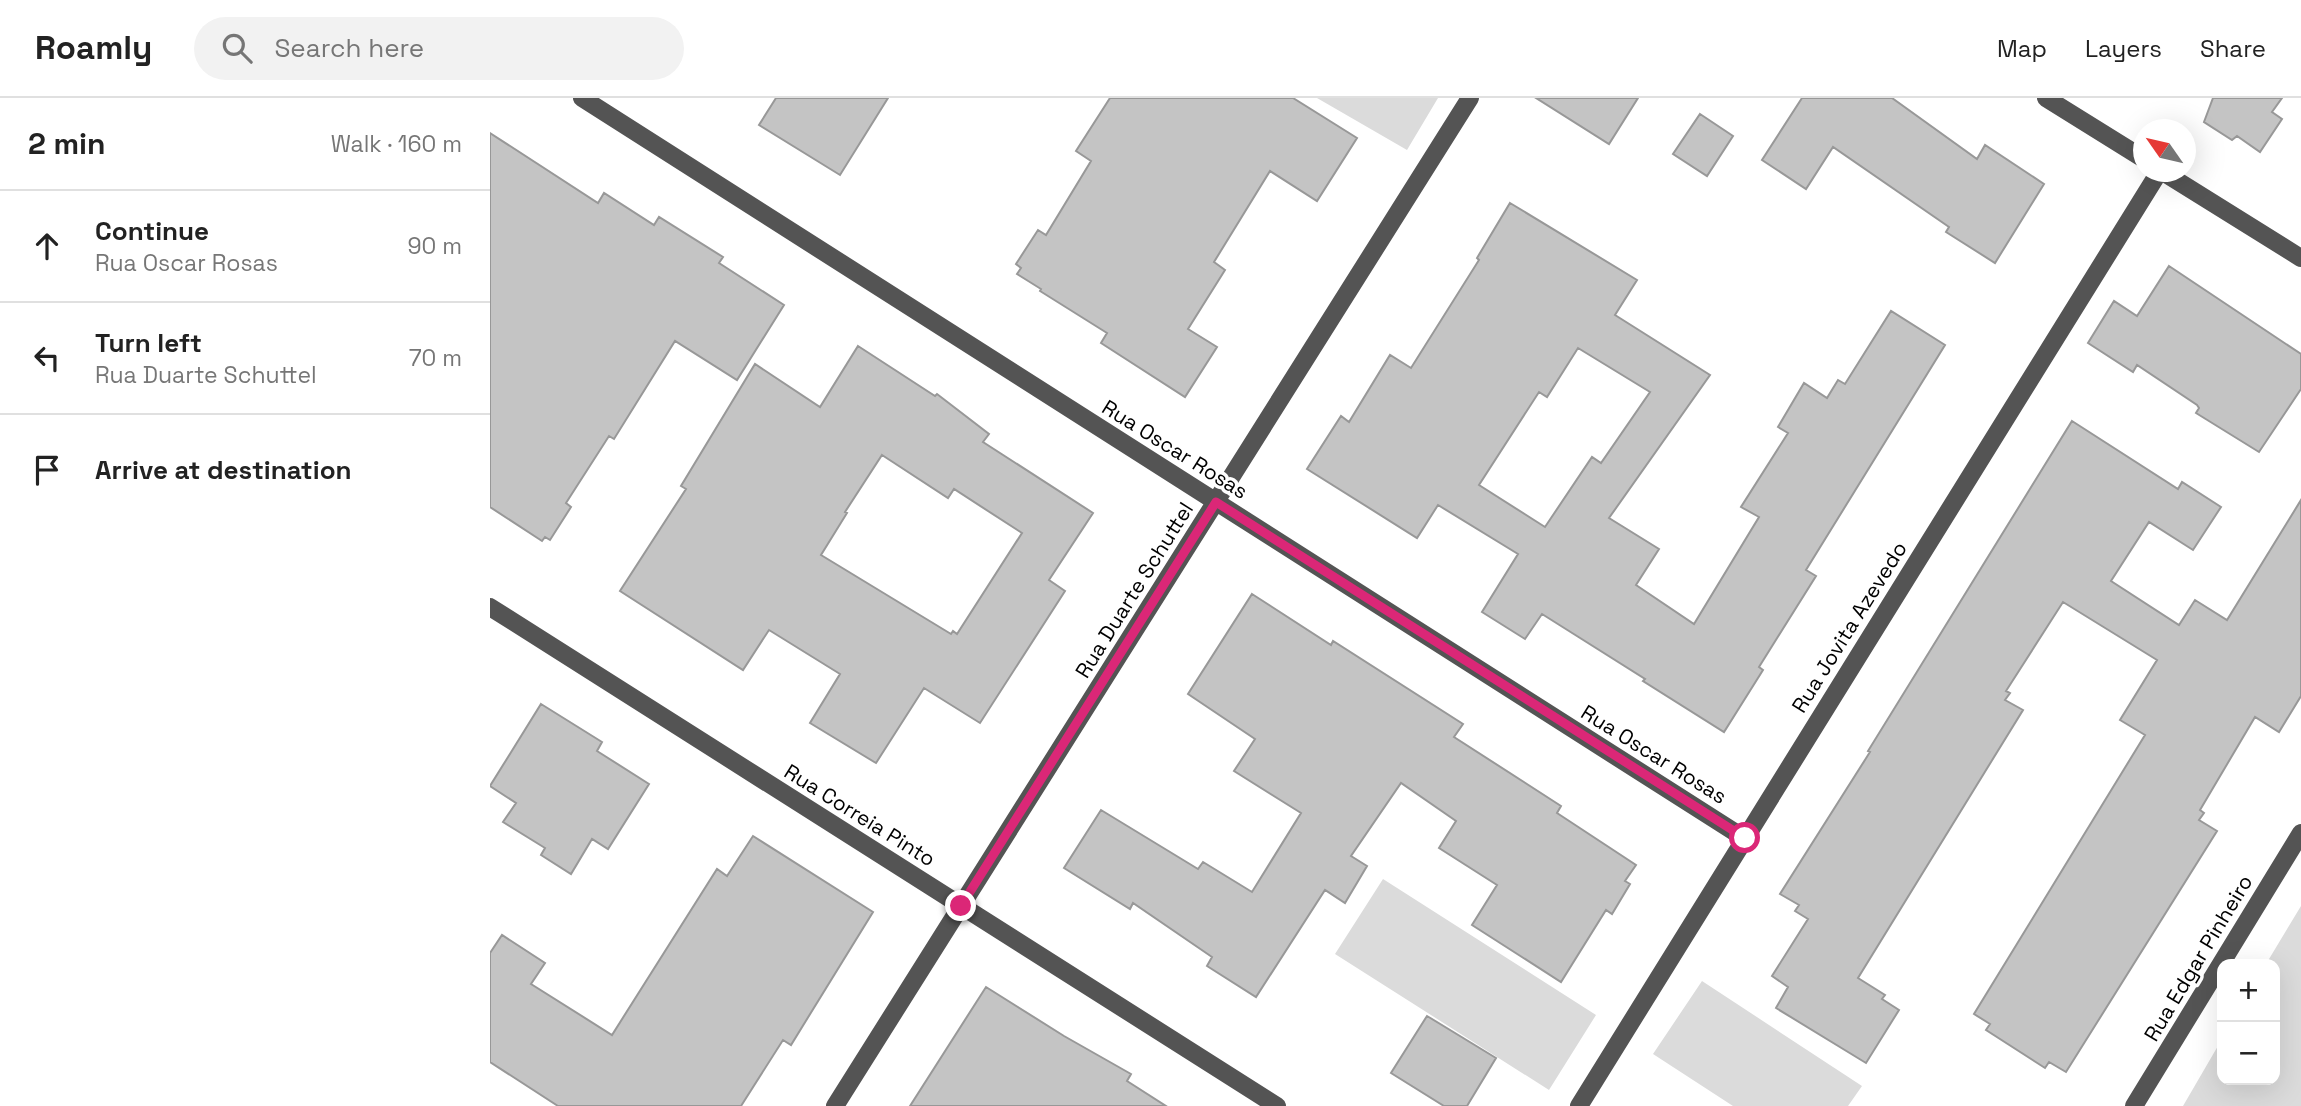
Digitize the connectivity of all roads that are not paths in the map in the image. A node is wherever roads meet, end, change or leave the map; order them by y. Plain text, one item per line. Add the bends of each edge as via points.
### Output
1 (582, 98) edge
2 (1470, 98) edge
3 (2046, 98) edge
4 (2133, 152) edge
5 (2155, 182) edge
6 (2177, 182) edge
7 (2301, 258) edge
8 (1216, 502) junction
9 (490, 607) edge
10 (2301, 833) edge
11 (1745, 838) junction
12 (961, 906) junction
13 (835, 1106) edge
14 (1277, 1106) edge
15 (1579, 1106) edge
16 (2134, 1106) edge

1 - 8 street, Rua Oscar Rosas
2 - 8 street, Rua Duarte Schuttel
3 - 4 street
5 - 11 street, Rua Jovita Azevedo
6 - 7 street
8 - 11 street, Rua Oscar Rosas
8 - 12 street, Rua Duarte Schuttel
9 - 12 street, Rua Correia Pinto
10 - 16 street, Rua Edgar Pinheiro
11 - 15 street, Rua Jovita Azevedo
12 - 13 street, Rua Duarte Schuttel
12 - 14 street, Rua Correia Pinto

